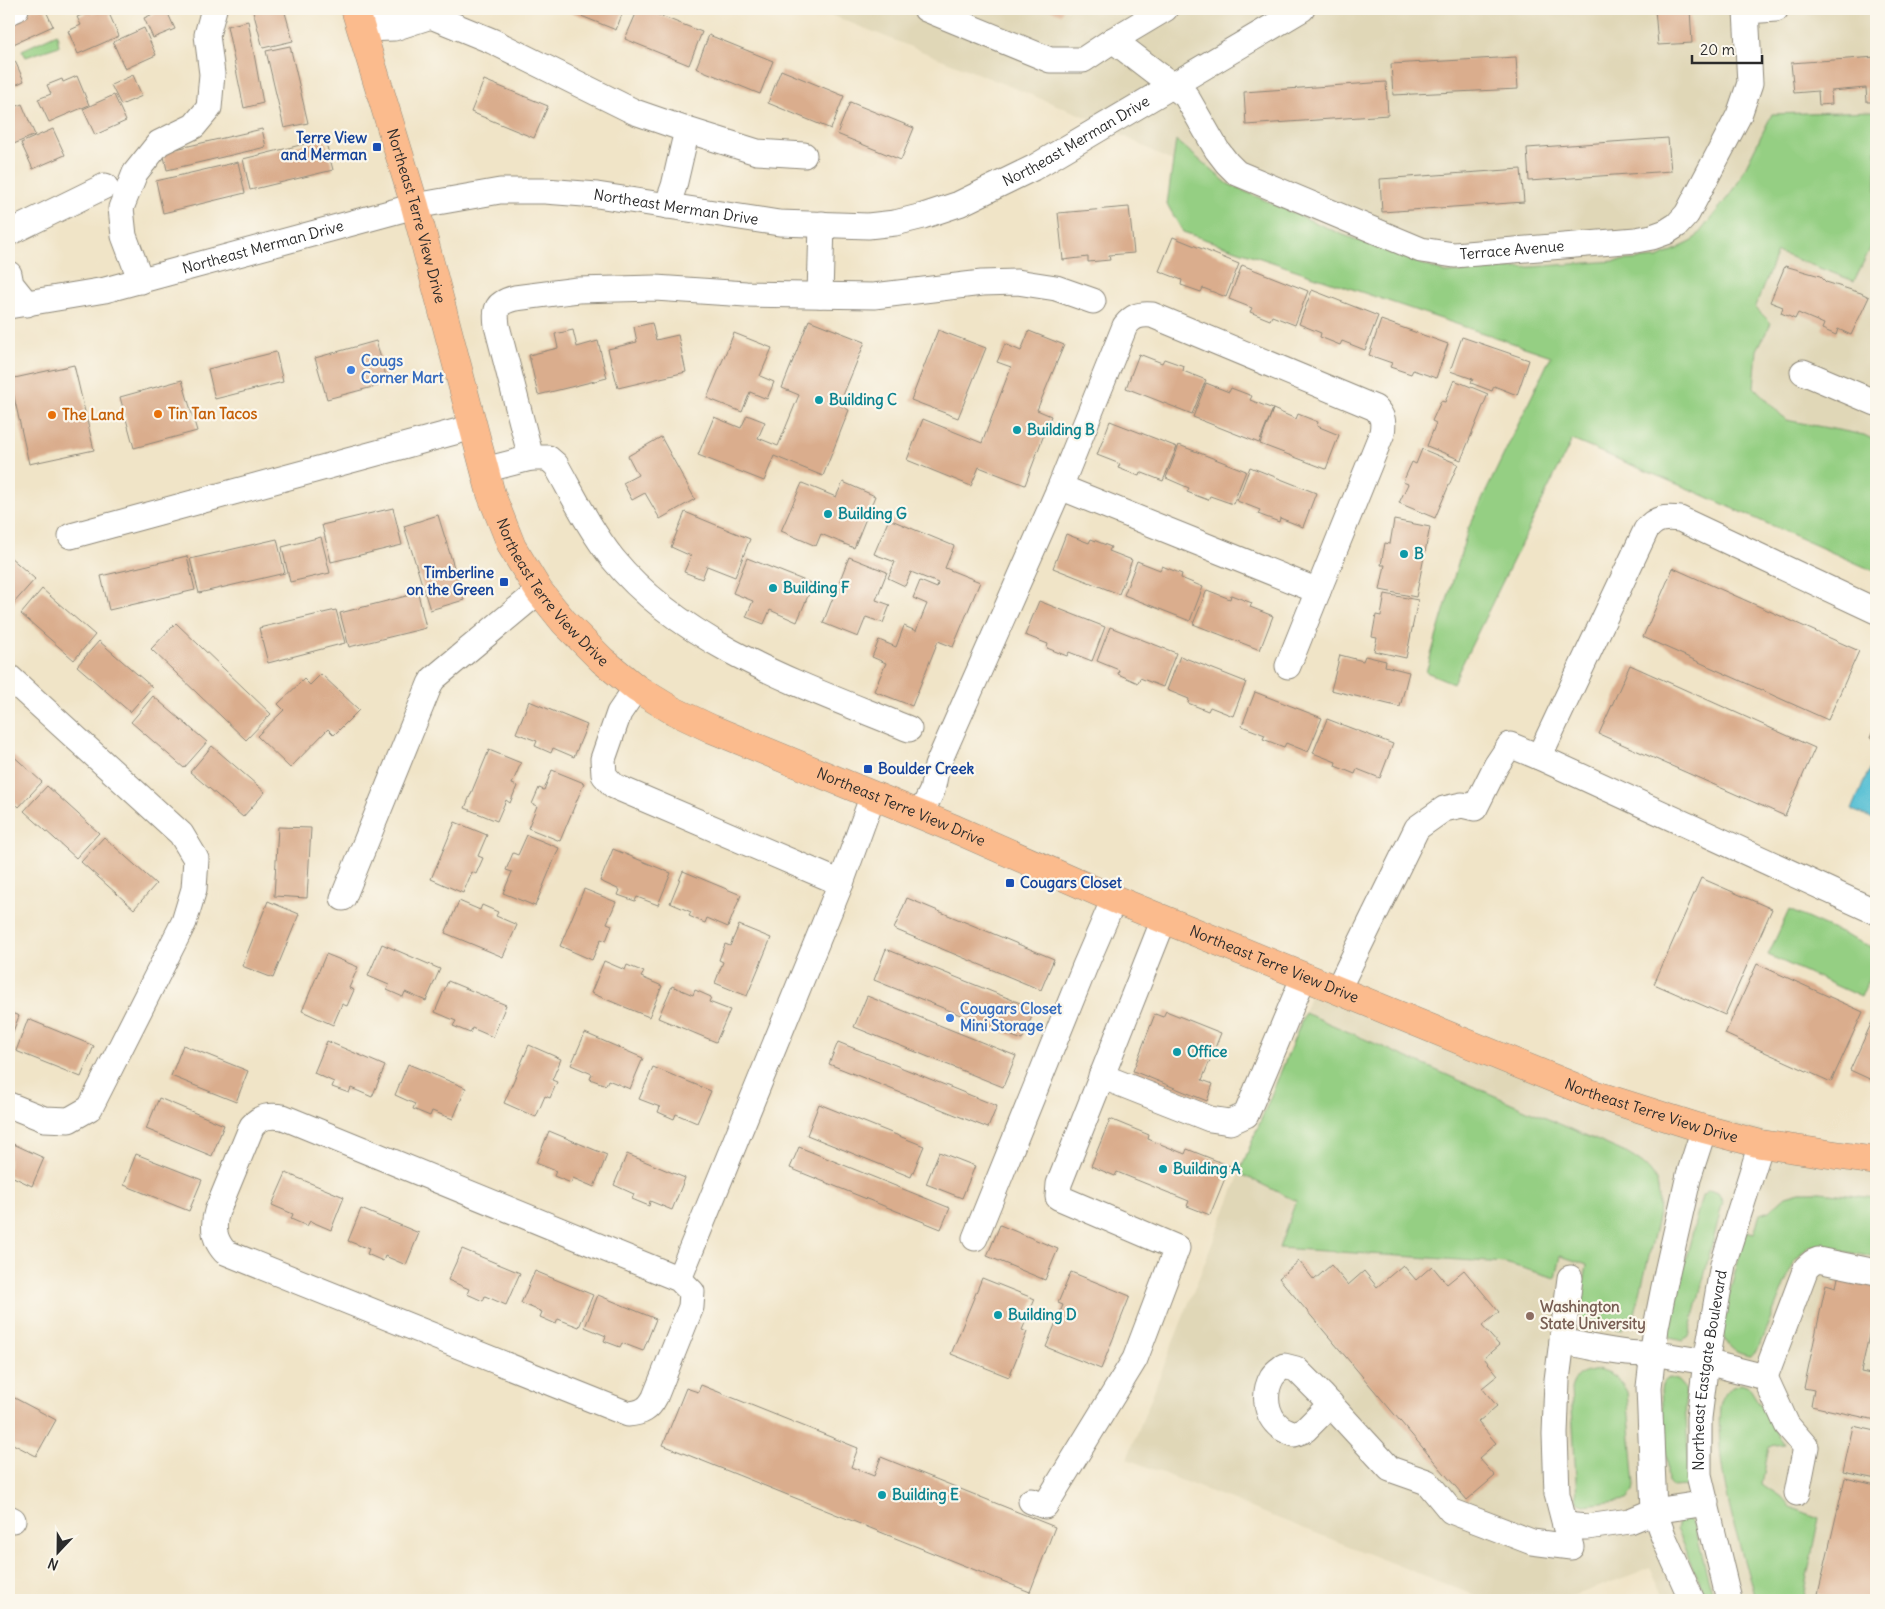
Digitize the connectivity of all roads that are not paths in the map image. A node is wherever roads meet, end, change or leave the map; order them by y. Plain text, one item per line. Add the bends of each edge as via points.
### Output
1 (16, 9) edge
2 (214, 9) edge
3 (926, 9) edge
4 (1165, 9) edge
5 (1302, 9) edge
6 (1776, 9) edge
7 (1746, 10) edge
8 (9, 12) edge
9 (358, 19) edge
10 (1113, 40) junction
11 (1172, 86) junction
12 (687, 130) junction
13 (804, 154) dead end
14 (105, 186) dead end
15 (415, 206) junction
16 (667, 206) junction
17 (822, 224) junction
18 (9, 234) edge
19 (9, 274) edge
20 (141, 281) junction
21 (820, 294) junction
22 (1094, 301) dead end
23 (18, 305) edge
24 (1803, 372) dead end
25 (1876, 403) edge
26 (472, 427) junction
27 (531, 458) junction
28 (484, 470) junction
29 (1060, 487) junction
30 (72, 536) dead end
31 (539, 591) junction
32 (1318, 591) junction
33 (1876, 611) edge
34 (1288, 666) dead end
35 (9, 677) edge
36 (636, 688) junction
37 (909, 729) dead end
38 (1539, 758) junction
39 (873, 795) junction
40 (920, 814) junction
41 (841, 882) junction
42 (343, 898) dead end
43 (1114, 899) junction
44 (1876, 912) edge
45 (1164, 919) junction
46 (1304, 976) junction
47 (1338, 989) junction
48 (1102, 1076) junction
49 (9, 1105) edge
50 (1704, 1129) junction
51 (1761, 1144) junction
52 (1876, 1161) edge
53 (975, 1238) dead end
54 (1876, 1272) edge
55 (1570, 1278) dead end
56 (679, 1279) junction
57 (1562, 1341) junction
58 (1652, 1353) junction
59 (1706, 1362) junction
60 (1765, 1377) junction
61 (1331, 1404) dead end
62 (1796, 1494) dead end
63 (1031, 1500) dead end
64 (1707, 1504) junction
65 (1654, 1511) junction
66 (1565, 1526) junction
67 (1692, 1600) edge
68 (1729, 1600) edge

1 - 8 street
2 - 20 street via 206,35 212,74 209,108 194,126 159,144 135,173 121,208 124,236
3 - 10 street via 1050,60 1083,60
4 - 10 street
5 - 11 street, Northeast Merman Drive
6 - 7 street
7 - 11 street, Terrace Avenue via 1750,83 1739,115 1687,214 1666,232 1636,240 1454,255 1420,250 1237,173 1217,150 1186,96
9 - 12 street via 394,28 430,16 492,41 635,112
9 - 15 main road, Northeast Terre View Drive
10 - 11 street, Terrace Avenue
11 - 17 street, Northeast Merman Drive via 1033,168 958,204 895,223 868,226
12 - 13 street via 757,152
12 - 16 street
14 - 18 street
15 - 16 street, Northeast Merman Drive via 500,191 545,191
15 - 20 street, Northeast Merman Drive
15 - 26 main road, Northeast Terre View Drive
16 - 17 street, Northeast Merman Drive via 779,223
17 - 21 street
19 - 23 street
20 - 23 street, Northeast Merman Drive
21 - 22 street via 874,296 1017,282 1056,288
21 - 27 street via 597,289 514,298 500,304 496,311 498,326
24 - 25 street
26 - 28 main road, Northeast Terre View Drive
26 - 30 street
27 - 28 street
27 - 37 street via 552,460 614,560 684,625 755,663
28 - 31 main road, Northeast Terre View Drive via 512,547
29 - 32 street
29 - 32 street via 1125,326 1132,317 1152,315 1375,408 1381,414 1382,433
29 - 40 street via 937,766 932,791
31 - 36 main road, Northeast Terre View Drive via 584,643
31 - 42 street via 432,681
32 - 34 street
33 - 38 street via 1680,519 1660,519 1646,530
35 - 49 street via 181,834 196,859 194,889 184,922 90,1108 69,1120 44,1119
36 - 39 main road, Northeast Terre View Drive via 712,729
36 - 41 street via 618,713 603,759 604,775 614,786
38 - 44 street
38 - 47 street via 1510,745 1475,808 1462,805 1444,809 1417,828
39 - 40 main road, Northeast Terre View Drive
39 - 41 street
40 - 43 main road, Northeast Terre View Drive
41 - 56 street
43 - 45 main road, Northeast Terre View Drive
43 - 53 street
45 - 46 main road, Northeast Terre View Drive
45 - 48 street
46 - 47 main road, Northeast Terre View Drive
46 - 48 street via 1246,1115 1230,1122 1210,1119
47 - 50 main road, Northeast Terre View Drive via 1587,1092
48 - 63 street via 1059,1184 1058,1197 1177,1248 1135,1359 1044,1506
50 - 51 main road, Northeast Terre View Drive
50 - 58 street via 1689,1175
51 - 52 main road, Northeast Terre View Drive
51 - 59 street, Northeast Eastgate Boulevard via 1723,1264
54 - 60 street via 1818,1260 1806,1268
55 - 57 street
56 - 56 street via 692,1292 691,1306 652,1402 643,1412 628,1414 225,1252 216,1238 214,1224 252,1126 257,1120 283,1117
57 - 58 street via 1601,1349
57 - 66 street via 1555,1434 1557,1494
58 - 59 street
58 - 65 street via 1649,1387
59 - 60 street
59 - 64 street, Northeast Eastgate Boulevard via 1699,1418 1699,1475
60 - 62 street via 1787,1425 1806,1447
61 - 66 street via 1390,1469 1427,1482 1450,1511 1532,1542 1571,1547
64 - 65 street
64 - 68 street, Northeast Eastgate Boulevard
65 - 66 street via 1630,1521 1588,1527
65 - 67 street

